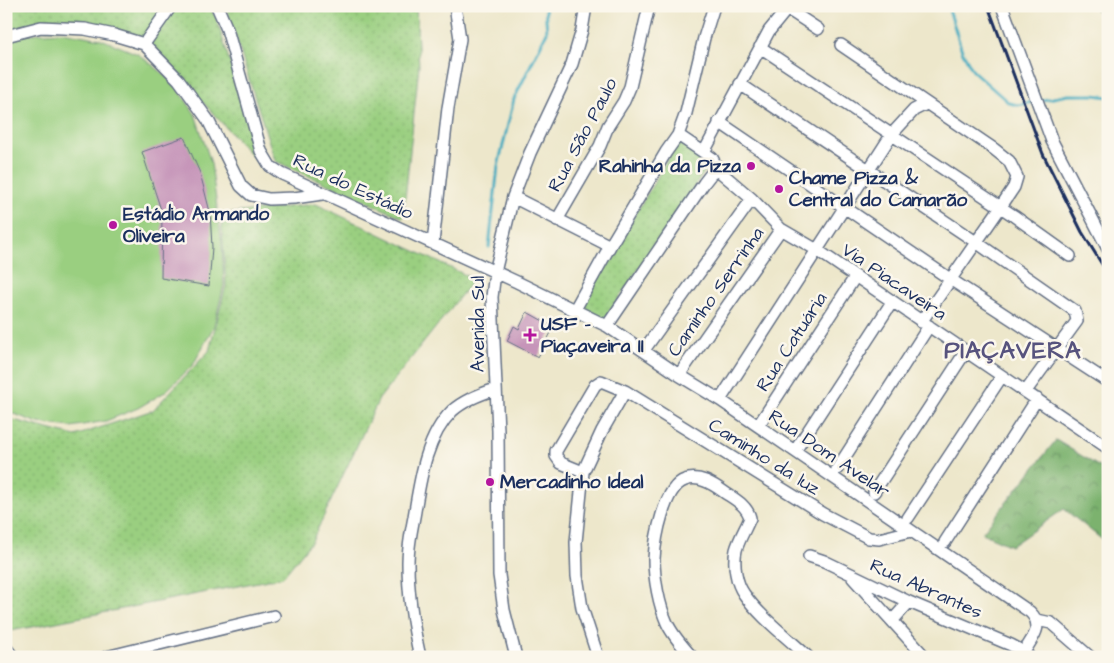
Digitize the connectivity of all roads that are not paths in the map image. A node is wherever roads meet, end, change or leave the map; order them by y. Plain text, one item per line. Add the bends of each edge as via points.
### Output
1 (171, 6) edge
2 (217, 6) edge
3 (455, 6) edge
4 (586, 6) edge
5 (649, 6) edge
6 (714, 6) edge
7 (1002, 6) edge
8 (785, 7) edge
9 (818, 29) dead end
10 (6, 36) edge
11 (144, 44) junction
12 (841, 46) dead end
13 (760, 47) junction
14 (740, 84) junction
15 (926, 104) junction
16 (719, 122) junction
17 (892, 134) junction
18 (678, 136) junction
19 (704, 152) junction
20 (718, 170) junction
21 (869, 170) junction
22 (322, 194) junction
23 (513, 197) junction
24 (752, 199) junction
25 (846, 208) junction
26 (1000, 208) junction
27 (557, 220) junction
28 (782, 230) junction
29 (976, 242) junction
30 (433, 243) junction
31 (610, 246) junction
32 (1108, 249) edge
33 (817, 250) junction
34 (1070, 256) dead end
35 (495, 272) junction
36 (856, 276) junction
37 (950, 279) junction
38 (892, 302) junction
39 (574, 311) junction
40 (925, 324) junction
41 (607, 326) junction
42 (1056, 349) junction
43 (644, 350) junction
44 (966, 351) junction
45 (679, 376) junction
46 (1002, 376) junction
47 (1108, 382) edge
48 (496, 389) junction
49 (625, 391) junction
50 (1026, 391) junction
51 (1037, 399) junction
52 (720, 400) junction
53 (758, 426) junction
54 (1108, 448) edge
55 (795, 451) junction
56 (837, 469) dead end
57 (583, 472) junction
58 (874, 492) dead end
59 (908, 518) dead end
60 (911, 531) junction
61 (945, 542) dead end
62 (809, 556) dead end
63 (848, 573) junction
64 (909, 602) junction
65 (274, 616) dead end
66 (1033, 616) junction
67 (892, 621) junction
68 (1026, 654) edge
69 (106, 657) edge
70 (420, 657) edge
71 (516, 657) edge
72 (598, 657) edge
73 (692, 657) edge
74 (808, 657) edge
75 (925, 657) edge
76 (1090, 657) edge

1 - 11 street
2 - 22 street, Rua do Estádio via 227,29 261,151 270,166
3 - 30 street via 460,39 448,108
4 - 23 street, Avenida Sul via 572,64
5 - 27 street, Rua São Paulo via 624,101
6 - 18 street
7 - 32 street via 1055,148
8 - 9 street
8 - 13 street
10 - 11 street via 41,27 84,29
11 - 22 street via 179,80 208,120 241,186 251,195 294,198
12 - 15 street
13 - 14 street
13 - 17 street
14 - 16 street
14 - 21 street
15 - 17 street via 914,110
15 - 26 street via 1009,161 1017,181
16 - 19 street
16 - 25 street
17 - 21 street
17 - 26 street
18 - 19 street
18 - 31 street
19 - 20 street, Via Piacaveira via 714,160
20 - 24 street, Via Piacaveira
20 - 41 street via 704,183
21 - 25 street
21 - 29 street
22 - 30 street, Rua do Estádio
23 - 27 street
23 - 35 street, Avenida Sul
24 - 28 street, Via Piacaveira
24 - 43 street
25 - 33 street
25 - 37 street
26 - 29 street
26 - 34 street
27 - 31 street
28 - 33 street, Via Piacaveira
28 - 45 street, Caminho Serrinha
29 - 37 street
29 - 42 street via 1075,311 1077,321
30 - 35 street, Rua do Estádio
31 - 39 street
33 - 36 street, Via Piacaveira
33 - 52 street
35 - 39 street, Rua do Estádio
35 - 48 street, Avenida Sul via 492,297
36 - 38 street, Via Piacaveira
36 - 53 street, Rua Catuária
37 - 40 street
37 - 42 street
38 - 40 street, Via Piacaveira
38 - 55 street
39 - 41 street, Rua Dom Avelar
40 - 44 street, Via Piacaveira
40 - 56 street
41 - 43 street, Rua Dom Avelar
42 - 47 street
42 - 50 street
43 - 45 street, Rua Dom Avelar
44 - 46 street, Via Piacaveira
44 - 58 street
45 - 52 street, Rua Dom Avelar
46 - 50 street, Via Piacaveira
46 - 59 street
48 - 70 street via 471,398 452,411 427,454 419,483 408,561 408,584
48 - 71 street, Avenida Sul via 499,575
49 - 57 street
49 - 57 street, Caminho da luz via 601,381 595,385 556,451 561,463
49 - 60 street, Caminho da luz via 823,514 869,538 879,539
50 - 51 street, Via Piacaveira
51 - 54 street, Via Piacaveira
51 - 61 street
52 - 53 street, Rua Dom Avelar
53 - 55 street, Rua Dom Avelar
55 - 60 street, Rua Dom Avelar
57 - 72 street via 576,542 577,576 582,608
60 - 66 street, Rua Dom Avelar
62 - 63 street, Rua Abrantes
63 - 64 street, Rua Abrantes
63 - 67 street
64 - 67 street
64 - 68 street, Rua Abrantes
65 - 69 street
66 - 68 street via 1036,630
66 - 76 street, Rua Dom Avelar via 1051,624
67 - 75 street
73 - 74 street via 667,623 654,560 657,533 666,504 679,483 694,478 710,482 743,506 750,516 736,549 739,582 757,609

